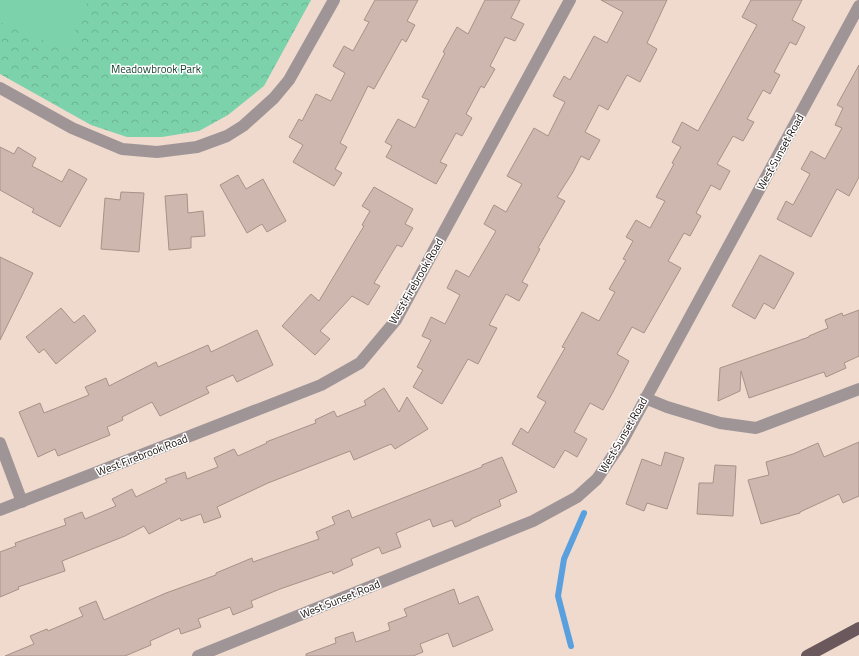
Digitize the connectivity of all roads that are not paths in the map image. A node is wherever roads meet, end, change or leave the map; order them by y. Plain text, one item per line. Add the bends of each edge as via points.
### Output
1 (334, 0) edge
2 (570, 0) edge
3 (859, 6) edge
4 (0, 88) edge
5 (859, 389) edge
6 (645, 398) junction
7 (0, 443) edge
8 (22, 502) junction
9 (0, 510) edge
10 (859, 628) edge
11 (198, 656) edge
12 (807, 656) edge

1 - 4 street via 289,80 274,98 243,126 227,136 197,147 157,152 122,149 72,128
2 - 8 street, West Firebrook Road via 396,320 360,363 321,384
3 - 6 street, West Sunset Road
5 - 6 street via 756,428 720,423
6 - 11 street, West Sunset Road via 622,442 597,479 577,497 533,521
7 - 8 street
8 - 9 street, West Firebrook Road
10 - 12 main road

